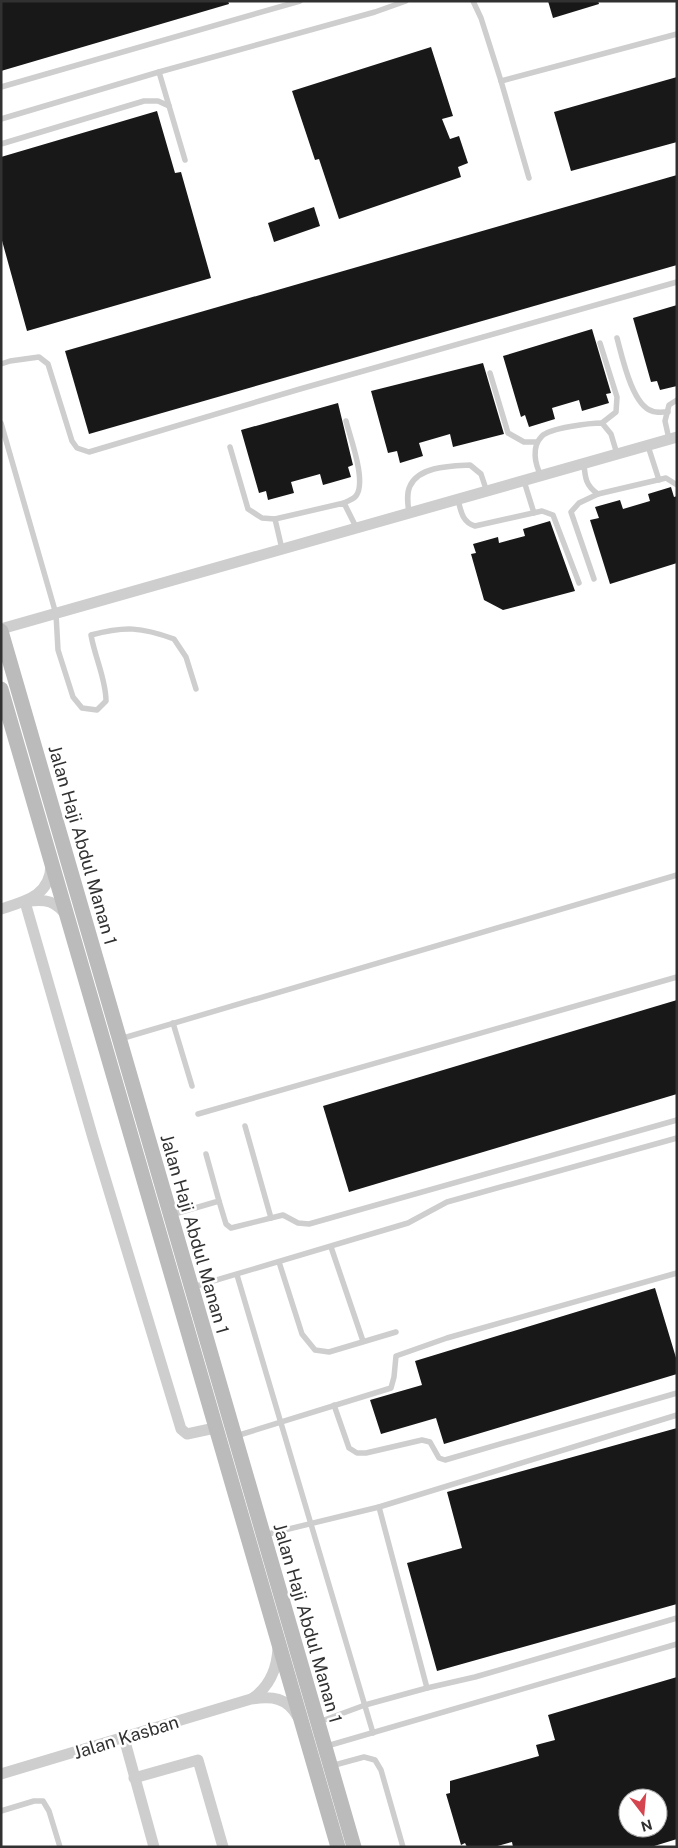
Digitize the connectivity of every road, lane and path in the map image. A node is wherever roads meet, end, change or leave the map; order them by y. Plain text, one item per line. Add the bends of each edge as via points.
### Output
1 (300, 1) edge
2 (406, 1) edge
3 (473, 1) edge
4 (677, 34) edge
5 (159, 72) junction
6 (501, 81) junction
7 (1, 87) edge
8 (169, 106) junction
9 (1, 119) edge
10 (1, 144) edge
11 (185, 160) dead end
12 (528, 178) dead end
13 (677, 282) edge
14 (617, 338) dead end
15 (600, 343) dead end
16 (1, 364) edge
17 (490, 373) dead end
18 (677, 400) edge
19 (668, 412) junction
20 (346, 421) dead end
21 (1, 423) edge
22 (602, 423) junction
23 (673, 438) edge
24 (537, 442) junction
25 (648, 446) junction
26 (230, 447) dead end
27 (617, 454) junction
28 (584, 464) junction
29 (541, 476) junction
30 (659, 480) junction
31 (524, 481) junction
32 (677, 485) edge
33 (487, 492) junction
34 (598, 494) junction
35 (458, 500) junction
36 (344, 503) junction
37 (534, 513) junction
38 (409, 514) junction
39 (275, 519) junction
40 (357, 528) junction
41 (282, 550) junction
42 (594, 579) dead end
43 (579, 583) dead end
44 (56, 614) junction
45 (1, 630) edge
46 (1, 689) edge
47 (196, 689) dead end
48 (52, 862) junction
49 (677, 876) edge
50 (25, 902) junction
51 (1, 909) edge
52 (68, 917) junction
53 (677, 977) edge
54 (173, 1023) junction
55 (120, 1039) junction
56 (192, 1086) dead end
57 (198, 1114) dead end
58 (677, 1120) edge
59 (244, 1126) dead end
60 (677, 1138) edge
61 (206, 1154) dead end
62 (219, 1201) junction
63 (171, 1215) junction
64 (271, 1218) junction
65 (331, 1246) junction
66 (279, 1262) junction
67 (677, 1273) edge
68 (237, 1275) junction
69 (191, 1288) junction
70 (396, 1332) dead end
71 (363, 1342) junction
72 (677, 1393) edge
73 (334, 1405) junction
74 (677, 1415) edge
75 (280, 1422) junction
76 (211, 1429) junction
77 (234, 1436) junction
78 (379, 1507) junction
79 (311, 1524) junction
80 (263, 1536) junction
81 (677, 1618) edge
82 (677, 1644) edge
83 (278, 1645) junction
84 (427, 1688) junction
85 (251, 1699) junction
86 (365, 1705) junction
87 (318, 1722) junction
88 (302, 1724) junction
89 (373, 1733) junction
90 (124, 1738) junction
91 (325, 1747) junction
92 (330, 1766) junction
93 (1, 1774) edge
94 (134, 1778) junction
95 (1, 1811) edge
96 (60, 1847) edge
97 (154, 1847) edge
98 (223, 1847) edge
99 (338, 1847) edge
100 (354, 1847) edge
101 (403, 1847) edge

1 - 7 lane
2 - 5 lane
3 - 6 lane
4 - 6 lane
5 - 8 lane
5 - 9 lane
6 - 12 lane
8 - 10 lane via 158,101 144,101
8 - 11 lane
13 - 16 lane via 89,452 77,448 72,441 48,364 39,357
14 - 19 lane via 630,381 640,401 651,411
15 - 22 lane via 617,397 616,412
17 - 24 lane via 508,433 524,442
18 - 19 lane via 669,405
19 - 23 lane via 665,421
20 - 36 lane via 360,486 355,497
21 - 44 lane
22 - 24 lane via 585,423 543,434
22 - 27 lane via 611,434
23 - 25 street
24 - 29 lane via 534,463
25 - 27 street
25 - 30 lane
26 - 39 lane via 248,509 262,518
27 - 28 street
28 - 29 street
28 - 34 lane via 590,490
29 - 31 street
30 - 32 lane via 666,478
30 - 34 lane
31 - 33 street
31 - 37 lane
33 - 35 street
33 - 38 lane via 482,474 470,465 429,470 409,487
34 - 42 lane via 579,503 571,512
35 - 37 lane via 464,519 475,526
35 - 38 street
36 - 39 lane
36 - 40 lane
37 - 43 lane via 553,515
38 - 40 street
39 - 41 lane
40 - 41 street
41 - 44 street
44 - 45 street
44 - 47 lane via 58,650 73,697 82,708 97,710 106,701 106,689 91,635 110,630 136,628 174,638 186,657
45 - 55 street, Jalan Haji Abdul Manan 1
46 - 48 street, Jalan Haji Abdul Manan 1
48 - 50 street via 46,886
48 - 52 street, Jalan Haji Abdul Manan 1
49 - 54 lane
50 - 51 street
50 - 52 street via 50,901
50 - 76 street via 180,1429 187,1434
52 - 76 street, Jalan Haji Abdul Manan 1
53 - 57 lane
54 - 55 lane
54 - 56 lane
55 - 63 street, Jalan Haji Abdul Manan 1
58 - 64 lane via 309,1224 298,1223 286,1216
59 - 64 lane
60 - 65 lane via 447,1202 408,1223
61 - 62 lane
62 - 63 lane
62 - 64 lane via 226,1224 231,1228
63 - 69 street, Jalan Haji Abdul Manan 1
65 - 66 lane
65 - 71 lane
66 - 68 lane
66 - 71 lane via 302,1334 315,1350 329,1352
67 - 73 lane via 447,1338 396,1356 392,1388
68 - 69 lane
68 - 75 lane
69 - 77 street, Jalan Haji Abdul Manan 1
70 - 71 lane
72 - 73 lane via 445,1460 439,1458 430,1442 422,1440 357,1453 349,1448
73 - 75 lane
74 - 78 lane
75 - 77 lane
75 - 79 lane
76 - 83 street, Jalan Haji Abdul Manan 1
77 - 80 street, Jalan Haji Abdul Manan 1
78 - 79 lane
78 - 84 lane
79 - 80 lane
79 - 86 lane
80 - 87 street, Jalan Haji Abdul Manan 1
81 - 84 lane
82 - 89 lane
83 - 85 street via 278,1659 269,1682
83 - 88 street, Jalan Haji Abdul Manan 1
84 - 86 lane
85 - 88 street via 276,1698 287,1703
85 - 90 street, Jalan Kasban
86 - 87 lane
86 - 89 lane
87 - 91 street, Jalan Haji Abdul Manan 1
88 - 99 street, Jalan Haji Abdul Manan 1
89 - 91 lane
90 - 93 street, Jalan Kasban
90 - 94 street
91 - 92 street, Jalan Haji Abdul Manan 1
92 - 100 street, Jalan Haji Abdul Manan 1
92 - 101 lane via 364,1757 375,1760 381,1770
94 - 97 street
94 - 98 street via 198,1760
95 - 96 lane via 34,1800 43,1801

